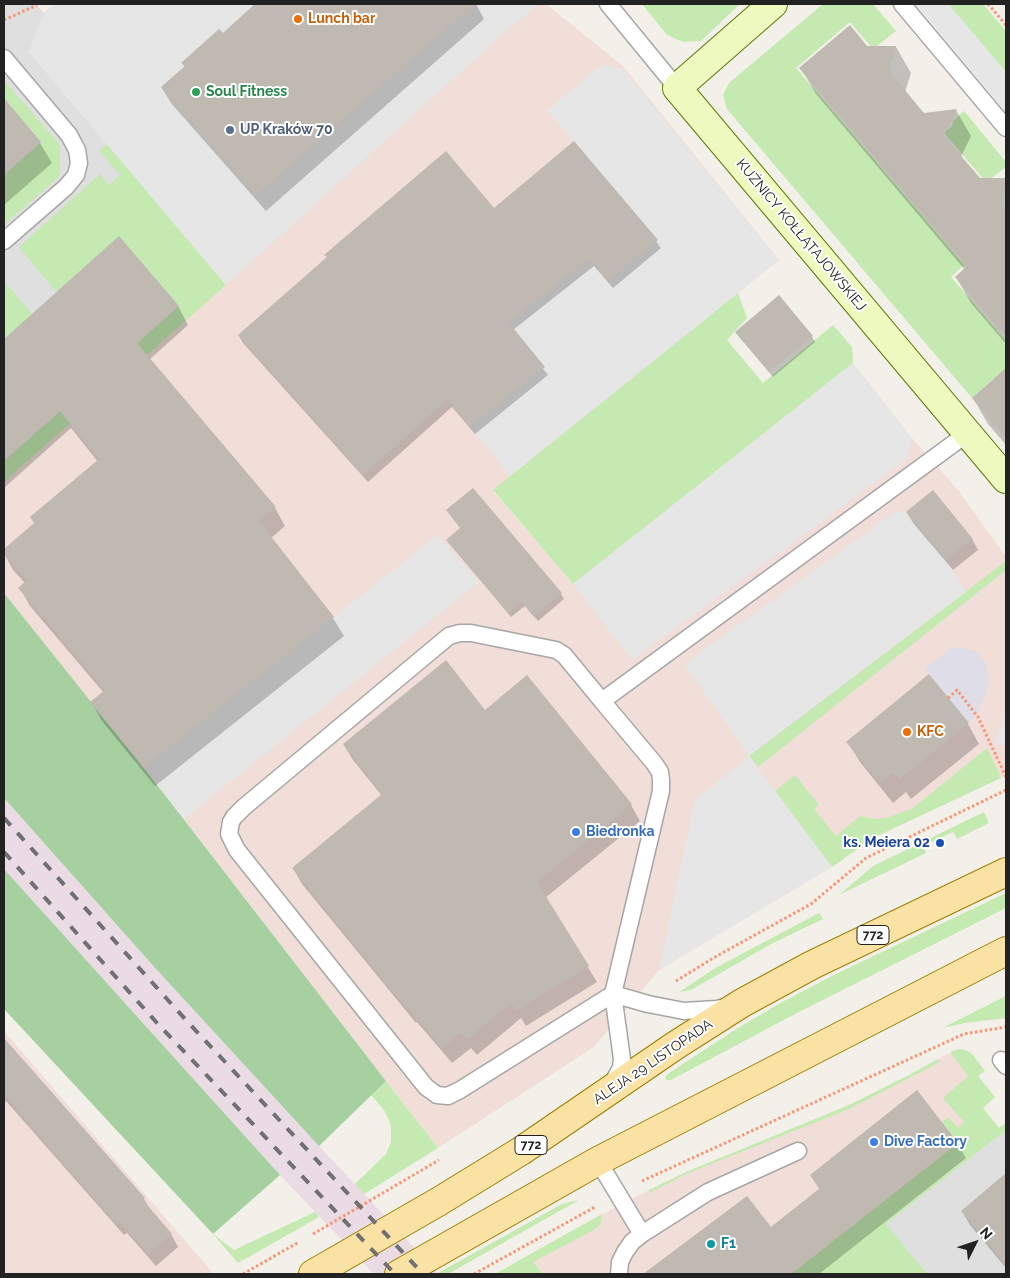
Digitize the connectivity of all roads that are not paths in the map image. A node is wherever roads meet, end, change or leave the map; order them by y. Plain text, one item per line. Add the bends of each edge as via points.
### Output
1 (608, 4) edge
2 (773, 4) edge
3 (902, 4) edge
4 (4, 58) edge
5 (677, 88) junction
6 (1006, 128) edge
7 (4, 241) edge
8 (968, 433) junction
9 (1006, 479) edge
10 (602, 701) junction
11 (1006, 872) edge
12 (1006, 951) edge
13 (613, 994) junction
14 (742, 1003) junction
15 (600, 1098) junction
16 (798, 1151) dead end
17 (598, 1161) junction
18 (642, 1234) junction
19 (313, 1274) edge
20 (399, 1274) edge
21 (618, 1274) edge

1 - 5 lane
2 - 5 street
3 - 6 lane
4 - 7 lane via 69,135 77,150 79,164 76,175 66,187
5 - 8 street, KUŹNICY KOŁŁĄTAJOWSKIEJ
8 - 9 street, KUŹNICY KOŁŁĄTAJOWSKIEJ
8 - 10 lane
10 - 13 lane via 654,763 661,780
10 - 13 lane via 564,655 556,650 460,632 449,636 244,807 231,822 230,834 237,850 426,1088 437,1095 448,1096 460,1090
11 - 14 main road, ALEJA 29 LISTOPADA / 772 via 812,964
12 - 17 main road
13 - 14 lane via 684,1011 717,1009
13 - 15 lane via 622,1059 616,1079
14 - 15 main road, ALEJA 29 LISTOPADA / 772
15 - 19 main road, ALEJA 29 LISTOPADA / 772 via 438,1202
16 - 18 lane via 708,1192
17 - 18 lane
17 - 20 main road
18 - 21 lane via 625,1252

